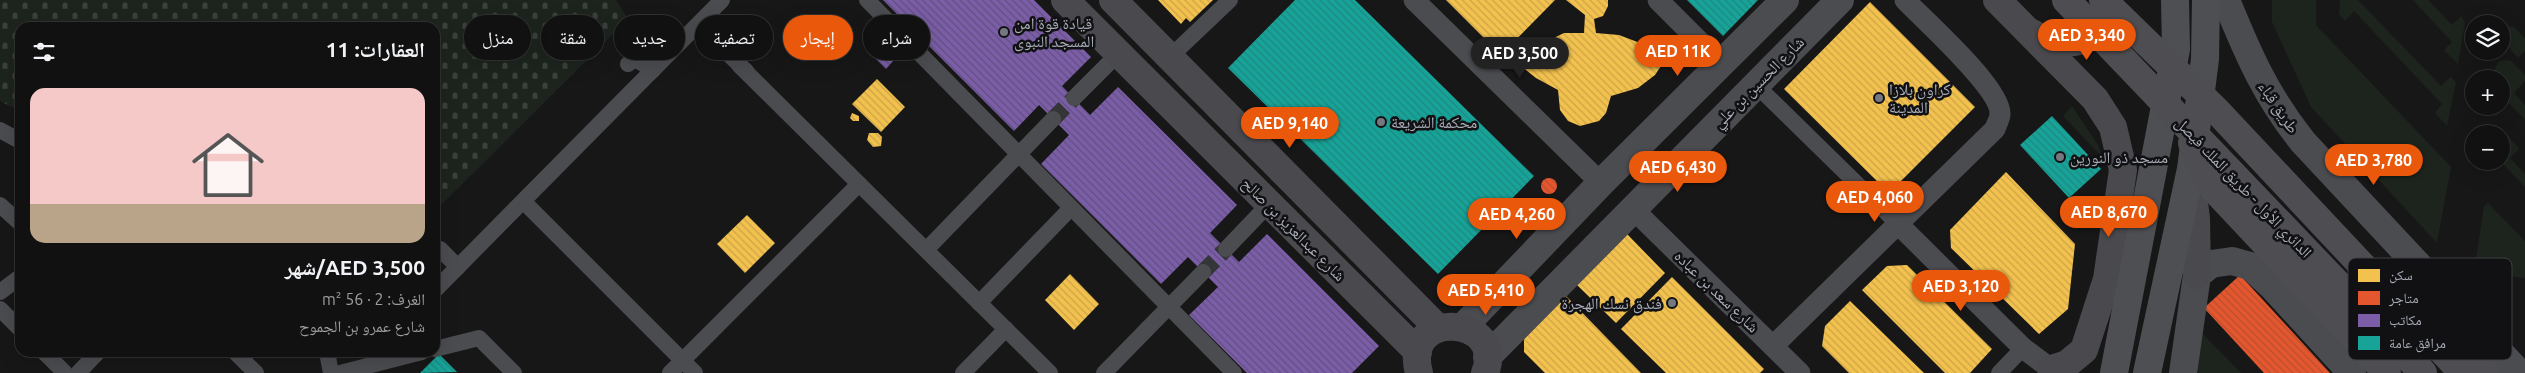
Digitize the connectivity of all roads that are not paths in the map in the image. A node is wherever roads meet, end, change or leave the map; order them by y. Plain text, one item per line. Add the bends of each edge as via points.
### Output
1 (722, 0) edge
2 (867, 0) edge
3 (1065, 0) edge
4 (1113, 0) edge
5 (1230, 0) edge
6 (1414, 0) edge
7 (1658, 0) edge
8 (1785, 0) edge
9 (1840, 0) edge
10 (1905, 0) edge
11 (1997, 0) edge
12 (2066, 0) edge
13 (2103, 0) edge
14 (2121, 0) edge
15 (2175, 0) edge
16 (2206, 0) edge
17 (2226, 0) edge
18 (707, 15) edge
19 (2019, 23) junction
20 (695, 27) edge
21 (1118, 54) junction
22 (1170, 57) junction
23 (734, 60) edge
24 (628, 64) dead end
25 (1722, 64) junction
26 (653, 70) junction
27 (1756, 85) junction
28 (1074, 98) tunnel mouth
29 (2217, 111) junction
30 (1053, 119) tunnel mouth
31 (2184, 124) junction
32 (0, 130) edge
33 (15, 138) edge
34 (1018, 154) junction
35 (2191, 169) junction
36 (2122, 170) junction
37 (1601, 183) junction
38 (859, 184) junction
39 (524, 202) junction
40 (1269, 204) junction
41 (0, 205) edge
42 (1072, 208) junction
43 (1633, 209) junction
44 (15, 218) edge
45 (1899, 225) junction
46 (2143, 226) junction
47 (440, 248) dead end
48 (1226, 249) tunnel mouth
49 (926, 250) junction
50 (2355, 258) edge
51 (2378, 258) edge
52 (2412, 258) edge
53 (458, 267) junction
54 (2108, 271) junction
55 (1203, 272) tunnel mouth
56 (2197, 275) junction
57 (440, 285) edge
58 (2348, 295) edge
59 (979, 303) junction
60 (1170, 308) junction
61 (0, 309) edge
62 (15, 323) edge
63 (1451, 327) junction
64 (1006, 329) junction
65 (2348, 332) edge
66 (1773, 346) junction
67 (440, 348) edge
68 (2023, 348) junction
69 (49, 357) edge
70 (93, 357) edge
71 (240, 357) edge
72 (328, 357) edge
73 (380, 358) edge
74 (2375, 360) edge
75 (2411, 360) edge
76 (2451, 360) edge
77 (2474, 360) edge
78 (2508, 360) edge
79 (682, 361) junction
80 (1419, 362) edge
81 (1488, 368) edge
82 (2051, 369) joint
83 (1790, 370) edge
84 (65, 373) edge
85 (78, 373) edge
86 (256, 373) edge
87 (331, 373) edge
88 (340, 373) edge
89 (514, 373) edge
90 (670, 373) edge
91 (695, 373) edge
92 (963, 373) edge
93 (1050, 373) edge
94 (1104, 373) edge
95 (1234, 373) edge
96 (1998, 373) edge
97 (2114, 373) edge
98 (2147, 373) edge
99 (2183, 373) edge
100 (2352, 373) edge
101 (2387, 373) edge
102 (2423, 373) edge
103 (2463, 373) edge
104 (2486, 373) edge
105 (2520, 373) edge

1 - 18 street
2 - 34 street
3 - 21 main road, شارع عبدالعزيز بن صالح
4 - 22 main road, شارع عبدالعزيز بن صالح
5 - 22 street
6 - 37 street
7 - 25 street
8 - 25 street
9 - 27 street, شارع الحسين بن علي
10 - 45 street via 1982,80 1996,100 2000,114 1995,129
11 - 19 main road
12 - 31 highway, الدائري الأول - طريق الملك فيصل
13 - 29 highway, الدائري الأول - طريق الملك فيصل
14 - 19 main road via 2118,14 2105,29 2089,39 2051,42
15 - 46 main road via 2176,49
16 - 35 main road via 2205,59
17 - 52 street, طريق قباء via 2247,54 2283,118
19 - 36 main road via 2095,99 2113,127
20 - 26 street
21 - 28 street
21 - 40 main road, شارع عبدالعزيز بن صالح
22 - 63 main road, شارع عبدالعزيز بن صالح
23 - 38 street
24 - 26 street via 635,59
25 - 37 street
26 - 39 street
27 - 43 street, شارع الحسين بن علي
27 - 45 street
29 - 50 highway, الدائري الأول - طريق الملك فيصل
29 - 51 highway via 2260,133
30 - 34 street
31 - 58 highway, الدائري الأول - طريق الملك فيصل
31 - 65 highway via 2213,188
32 - 33 street
34 - 42 street
34 - 49 street
35 - 56 main road
35 - 98 main road
36 - 46 main road
36 - 54 main road
37 - 63 street
38 - 49 street
38 - 79 street
39 - 53 street
39 - 79 street
40 - 48 street
40 - 80 main road, شارع عبدالعزيز بن صالح
41 - 44 street
42 - 59 street
42 - 60 street
43 - 66 street, شارع سعد بن عباده
43 - 81 street, شارع الحسين بن علي
45 - 66 street
45 - 68 street
46 - 54 main road
46 - 97 main road
47 - 53 street
49 - 59 street
53 - 57 street
54 - 82 main road via 2084,350 2067,364
55 - 60 street
56 - 99 street
56 - 100 street via 2211,264 2232,261 2250,266
59 - 64 street
60 - 94 street
60 - 95 street
61 - 62 street
63 - 80 main road, شارع عبدالعزيز بن صالح via 1426,338
63 - 81 main road, شارع عبدالعزيز بن صالح via 1477,335
64 - 92 street
64 - 93 street
66 - 83 street, شارع سعد بن عباده
67 - 89 street via 479,338
68 - 82 street
68 - 96 street
69 - 84 street
70 - 85 street
71 - 86 street
72 - 87 street
73 - 88 street
74 - 101 highway
75 - 102 highway, الدائري الأول - طريق الملك فيصل
76 - 103 highway, الدائري الأول - طريق الملك فيصل
77 - 104 highway
78 - 105 street, طريق قباء
79 - 90 street
79 - 91 street

